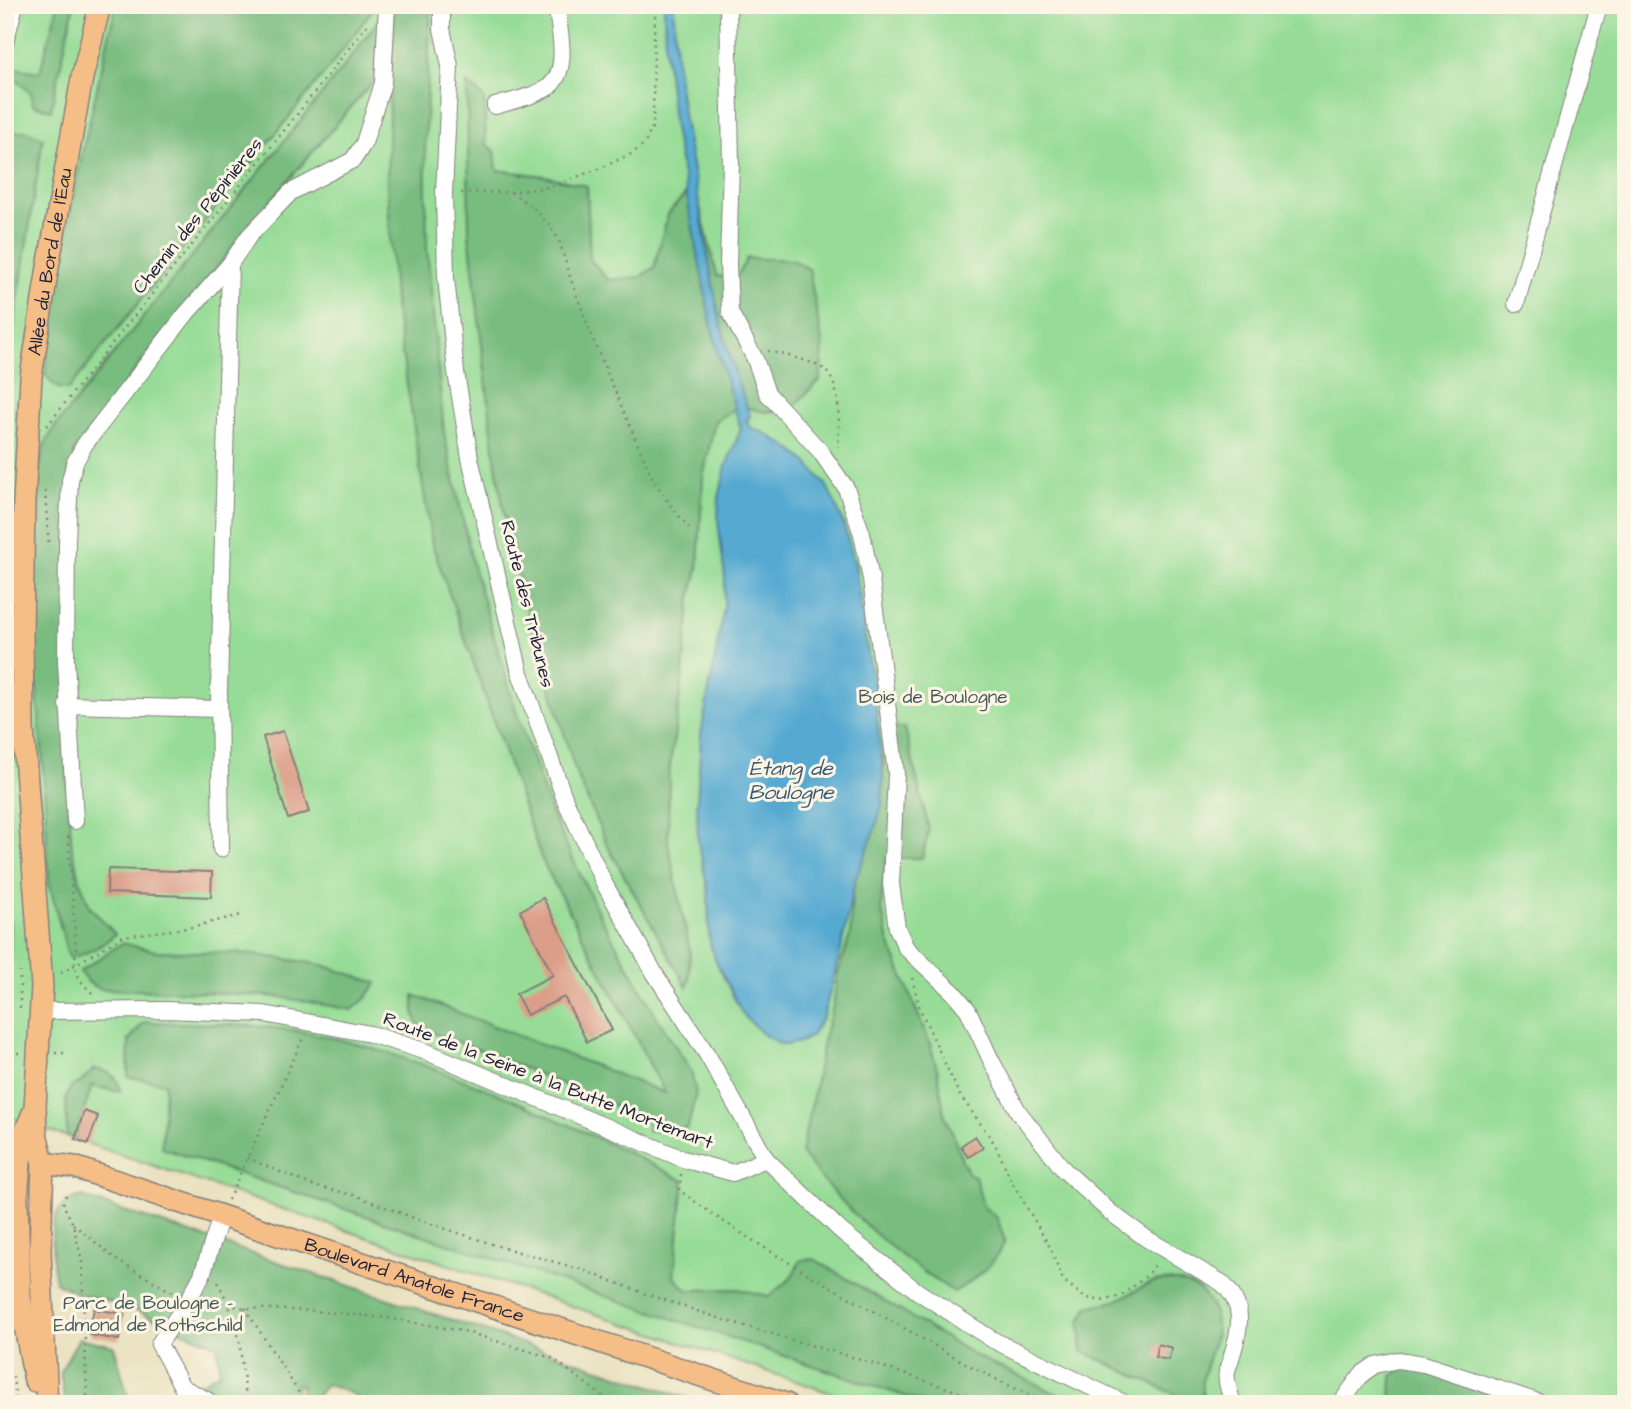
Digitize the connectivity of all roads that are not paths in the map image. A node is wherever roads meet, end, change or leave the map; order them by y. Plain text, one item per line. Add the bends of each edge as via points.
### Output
1 (15, 5) edge
2 (100, 5) edge
3 (387, 5) edge
4 (442, 5) edge
5 (556, 5) edge
6 (728, 5) edge
7 (1599, 5) edge
8 (5, 43) edge
9 (495, 106) dead end
10 (230, 264) junction
11 (1516, 304) dead end
12 (67, 705) junction
13 (219, 709) junction
14 (75, 821) dead end
15 (221, 849) dead end
16 (41, 1011) junction
17 (35, 1107) junction
18 (766, 1158) junction
19 (43, 1163) junction
20 (17, 1198) junction
21 (221, 1216) junction
22 (206, 1400) dead end
23 (40, 1404) edge
24 (47, 1404) edge
25 (786, 1404) edge
26 (1126, 1404) edge
27 (1233, 1404) edge
28 (1340, 1404) edge
29 (1544, 1404) edge

1 - 8 lane
2 - 16 main road, Allée du Bord de l'Eau via 82,78 31,377 24,502 23,715
3 - 10 lane via 383,83 354,160 291,192 249,236
4 - 18 lane, Route des Tribunes via 450,65 444,193 446,278 456,372 470,458 520,673 565,800 605,885
5 - 9 lane via 562,57 555,80 531,95
6 - 27 lane via 730,312 767,393 820,451 846,488 862,534 872,579 896,774 891,884 897,928 906,948 968,1010 1018,1111 1052,1157 1147,1240 1228,1289 1241,1314 1227,1372
7 - 11 lane
10 - 12 lane via 186,314 75,462 67,541
10 - 13 lane
12 - 13 lane
12 - 14 lane
13 - 15 lane
16 - 17 main road, Allée du Bord de l'Eau
16 - 18 lane, Route de la Seine à la Butte Mortemart via 166,1010 264,1014 311,1022 427,1052 683,1159 733,1173
17 - 19 main road, Allée du Bord de l'Eau
17 - 20 main road, Allée du Bord de l'Eau via 22,1141
18 - 26 lane via 841,1231 917,1290 993,1340
19 - 20 main road
19 - 21 main road, Boulevard Anatole France via 74,1167
19 - 24 main road, Allée du Bord de l'Eau via 40,1252
20 - 23 main road, Allée du Bord de l'Eau via 20,1298
21 - 22 lane via 202,1275 159,1343 182,1387
21 - 25 main road, Boulevard Anatole France
28 - 29 lane via 1362,1374 1375,1365 1398,1360 1424,1364

